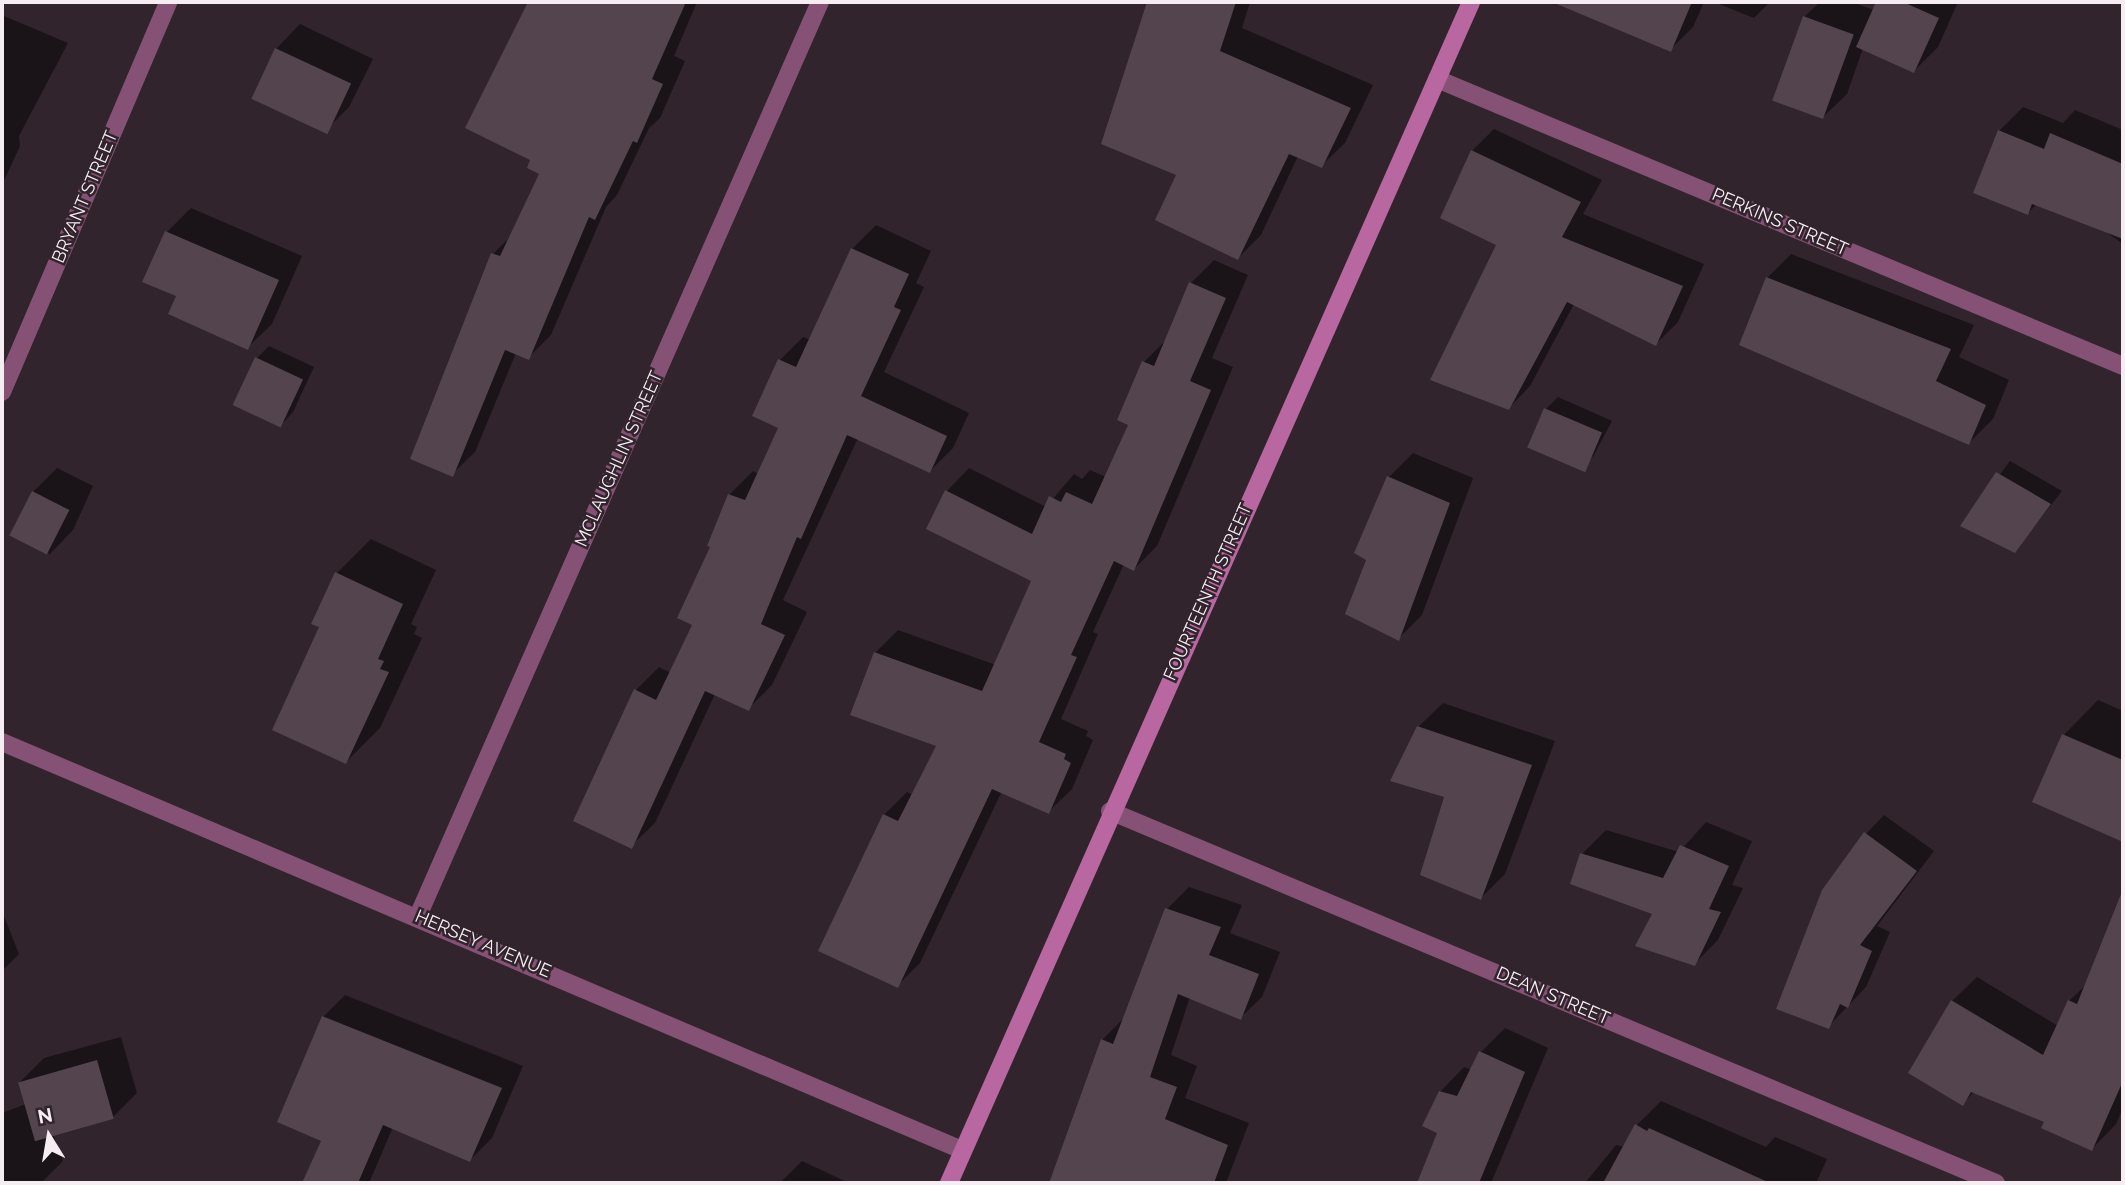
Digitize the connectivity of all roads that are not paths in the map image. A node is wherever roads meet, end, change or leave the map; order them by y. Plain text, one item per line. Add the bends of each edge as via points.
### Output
1 (168, 2) edge
2 (820, 2) edge
3 (1471, 2) edge
4 (1437, 79) junction
5 (2123, 366) edge
6 (2, 392) edge
7 (2, 742) edge
8 (1110, 811) junction
9 (418, 916) junction
10 (962, 1150) junction
11 (949, 1183) edge
12 (1996, 1183) edge

1 - 6 street, BRYANT STREET
2 - 9 street, MCLAUGHLIN STREET
3 - 4 street, FOURTEENTH STREET
4 - 5 street, PERKINS STREET
4 - 8 street, FOURTEENTH STREET
7 - 9 street, HERSEY AVENUE
8 - 10 street, FOURTEENTH STREET
8 - 12 street, DEAN STREET
9 - 10 street, HERSEY AVENUE
10 - 11 street, FOURTEENTH STREET

